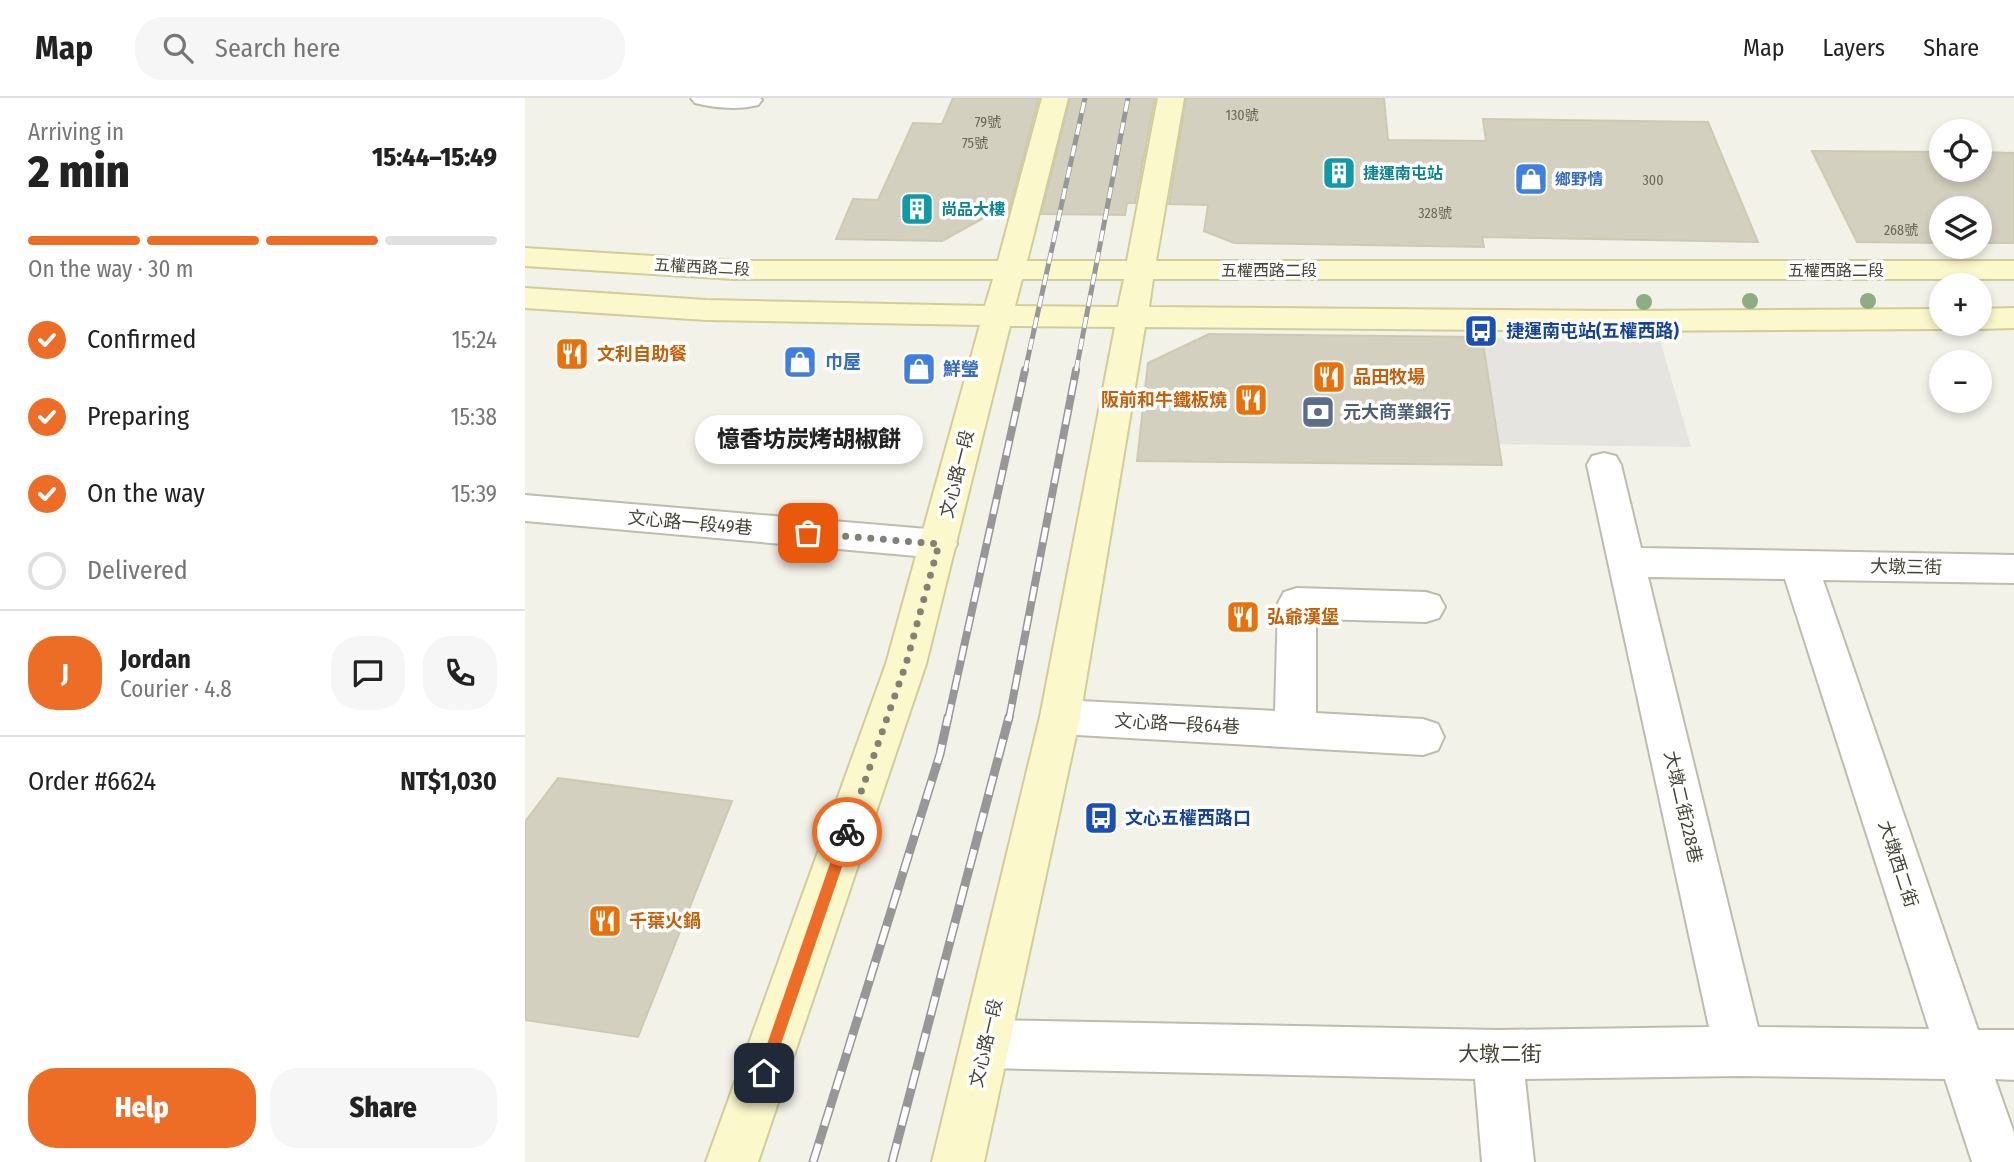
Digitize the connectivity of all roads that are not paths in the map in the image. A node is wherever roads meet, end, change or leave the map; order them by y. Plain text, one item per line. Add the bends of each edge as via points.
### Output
1 (704, 98) edge
2 (1055, 98) edge
3 (1171, 98) edge
4 (749, 100) dead end
5 (525, 257) edge
6 (1009, 270) junction
7 (2014, 270) edge
8 (1141, 271) junction
9 (525, 298) edge
10 (998, 316) junction
11 (1132, 316) junction
12 (1992, 318) edge
13 (2014, 318) edge
14 (1929, 319) edge
15 (1604, 465) dead end
16 (525, 508) edge
17 (939, 544) junction
18 (1627, 562) junction
19 (1798, 565) junction
20 (2014, 569) edge
21 (1426, 607) dead end
22 (1060, 717) junction
23 (1295, 730) junction
24 (1423, 737) dead end
25 (986, 1044) junction
26 (1739, 1051) junction
27 (1498, 1055) junction
28 (1961, 1055) junction
29 (2014, 1055) edge
30 (732, 1162) edge
31 (958, 1162) edge
32 (1508, 1162) edge
33 (1998, 1162) edge

1 - 4 street
2 - 6 main road, 文心路一段
3 - 8 main road, 文心路一段
5 - 6 main road, 五權西路二段 via 733,270
6 - 8 main road, 五權西路二段
6 - 10 main road, 文心路一段
7 - 8 main road, 五權西路二段
8 - 11 main road, 文心路一段
9 - 10 main road via 706,310
10 - 11 main road
10 - 17 main road, 文心路一段
11 - 14 main road
11 - 22 main road, 文心路一段
12 - 13 main road
15 - 18 street, 大墩二街228巷
16 - 17 street, 文心路一段49巷
17 - 30 main road, 文心路一段 via 906,664
18 - 19 street
18 - 26 street, 大墩二街228巷
19 - 20 street, 大墩三街
19 - 28 street, 大墩西二街
21 - 23 street via 1297,603
22 - 23 street, 文心路一段64巷
22 - 25 main road, 文心路一段
23 - 24 street, 文心路一段64巷
25 - 27 street, 大墩二街
25 - 31 main road, 文心路一段
26 - 27 street, 大墩二街
26 - 28 street, 大墩二街
27 - 32 street
28 - 29 street, 大墩二街
28 - 33 street, 大墩西二街

